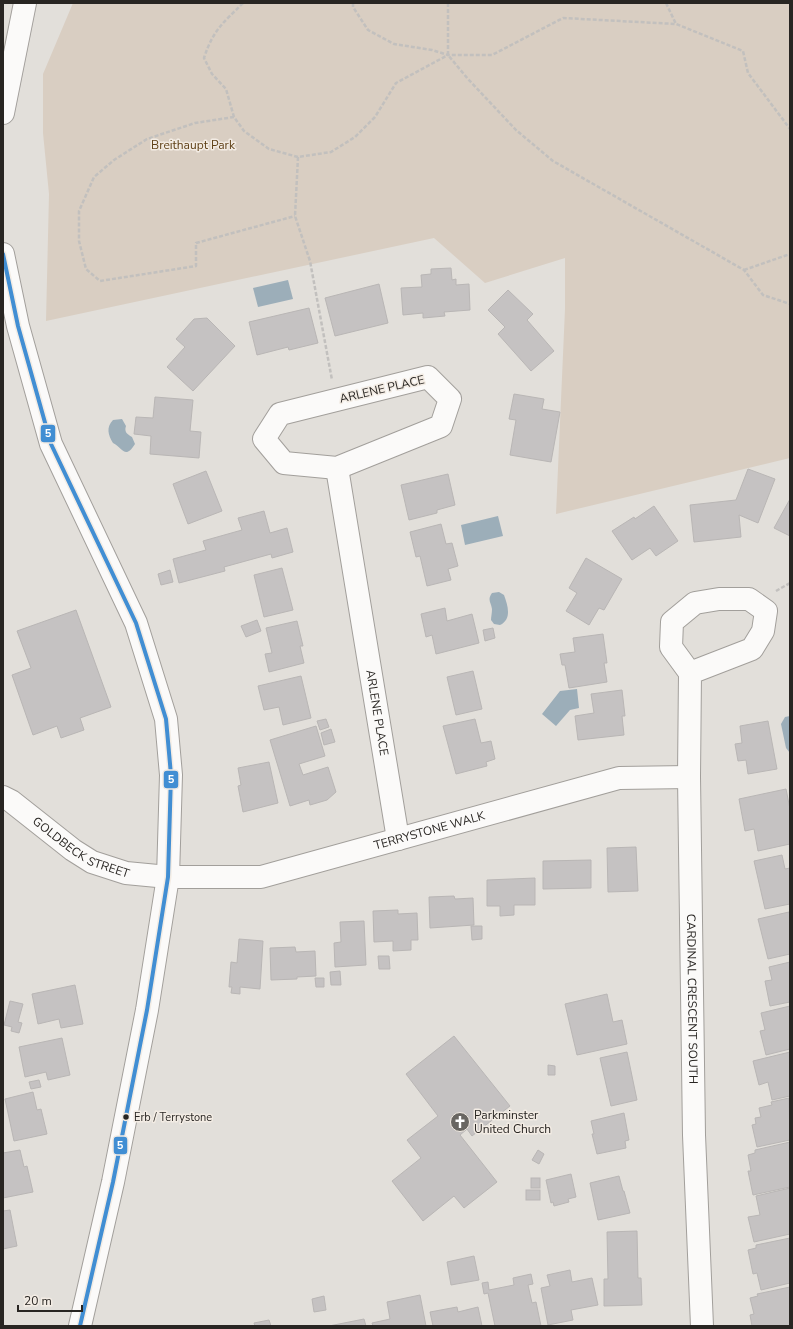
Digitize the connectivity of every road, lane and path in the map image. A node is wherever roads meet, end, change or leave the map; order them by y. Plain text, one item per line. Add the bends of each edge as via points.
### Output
1 (25, 3) edge
2 (243, 3) edge
3 (352, 3) edge
4 (448, 3) edge
5 (666, 3) edge
6 (676, 24) junction
7 (448, 55) junction
8 (3, 113) edge
9 (234, 117) junction
10 (790, 129) edge
11 (298, 157) junction
12 (295, 216) junction
13 (3, 254) edge
14 (790, 254) edge
15 (744, 270) junction
16 (790, 304) edge
17 (336, 400) junction
18 (337, 468) junction
19 (690, 672) dead end
20 (689, 777) junction
21 (3, 797) edge
22 (398, 839) junction
23 (168, 877) junction
24 (80, 1326) edge
25 (702, 1326) edge

1 - 8 main road
2 - 9 path via 218,27 209,42 204,58 212,74 226,89
3 - 7 path via 368,30 394,44
4 - 7 path
5 - 6 path
6 - 7 path via 563,18 492,55
6 - 10 path via 743,51 748,73
7 - 11 path via 396,83 375,117 355,137 331,152
7 - 15 path via 516,130 553,160
9 - 11 path via 244,131 269,149
9 - 12 path via 195,122 147,139 114,160 94,177 79,211 79,241 86,269 100,281 196,266 196,242
11 - 12 path
12 - 17 path via 310,261
13 - 23 main road via 18,326 51,444 136,623 166,719 171,775
14 - 15 path
15 - 16 path via 763,295
17 - 18 main road, ARLENE PLACE via 280,414 264,439 284,463
17 - 18 main road, ARLENE PLACE via 428,377 450,400 441,426
18 - 22 main road, ARLENE PLACE
19 - 20 main road, CARDINAL CRESCENT SOUTH
20 - 22 main road, TERRYSTONE WALK via 619,778
20 - 25 main road, CARDINAL CRESCENT SOUTH via 694,1135
21 - 23 main road, GOLDBECK STREET via 92,862 126,873
22 - 23 main road, TERRYSTONE WALK via 261,877
23 - 24 main road via 147,1010

